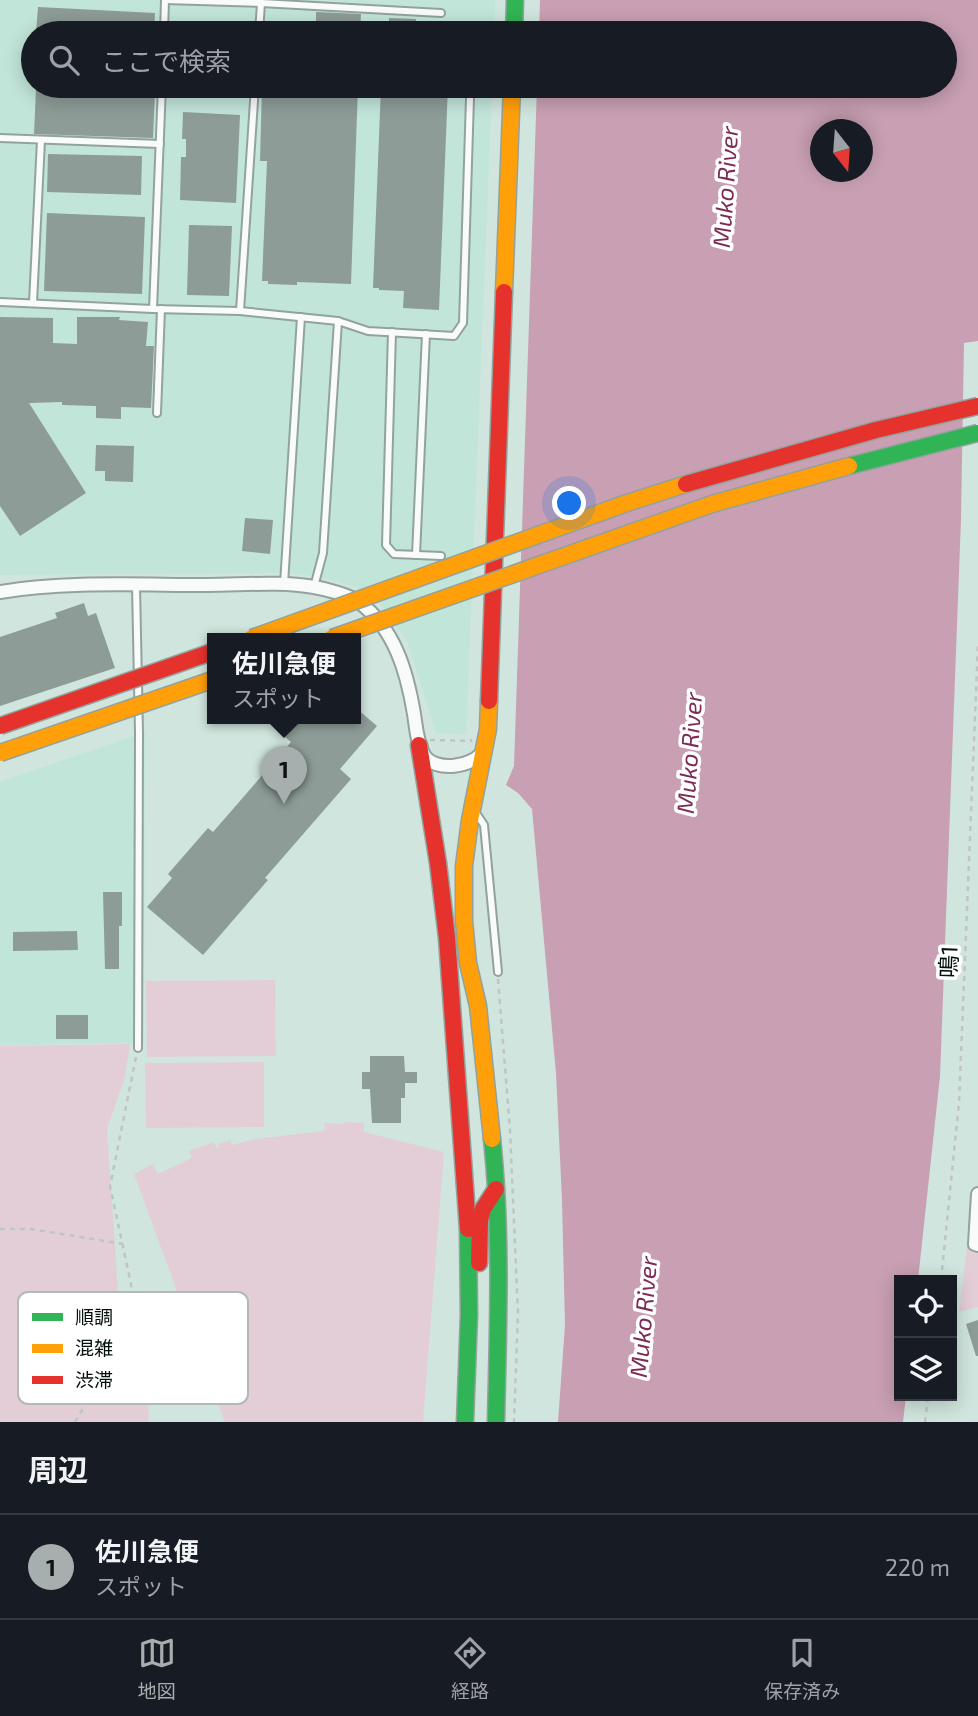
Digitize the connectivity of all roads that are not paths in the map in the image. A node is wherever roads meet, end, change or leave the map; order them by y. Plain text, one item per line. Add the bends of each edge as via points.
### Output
1 (165, 0) edge
2 (515, 0) edge
3 (261, 3) junction
4 (346, 4) edge
5 (441, 13) dead end
6 (164, 21) edge
7 (260, 21) edge
8 (514, 21) edge
9 (161, 98) edge
10 (254, 98) edge
11 (470, 98) dead end
12 (512, 98) edge
13 (0, 138) edge
14 (41, 140) junction
15 (159, 144) junction
16 (0, 302) edge
17 (33, 303) junction
18 (153, 309) junction
19 (161, 309) junction
20 (240, 311) junction
21 (301, 317) junction
22 (338, 321) junction
23 (393, 332) junction
24 (426, 334) junction
25 (978, 406) edge
26 (157, 413) dead end
27 (978, 433) edge
28 (416, 555) junction
29 (441, 556) dead end
30 (136, 585) junction
31 (284, 586) junction
32 (314, 587) junction
33 (0, 592) edge
34 (266, 633) edge
35 (346, 633) edge
36 (207, 654) edge
37 (207, 682) edge
38 (0, 726) edge
39 (419, 745) junction
40 (486, 746) junction
41 (0, 753) edge
42 (472, 808) junction
43 (498, 972) dead end
44 (138, 1048) road end
45 (496, 1189) junction
46 (978, 1194) edge
47 (978, 1245) edge
48 (467, 1358) junction
49 (465, 1422) edge
50 (496, 1422) edge

1 - 3 lane
1 - 6 lane
2 - 8 main road
3 - 4 lane
3 - 7 lane
4 - 5 lane
9 - 15 lane
10 - 20 lane
11 - 24 lane via 463,323 454,336
12 - 40 main road
13 - 14 lane
14 - 15 lane
14 - 17 lane
15 - 18 lane
16 - 17 lane
17 - 18 lane
18 - 19 lane
19 - 20 lane
19 - 26 lane
20 - 21 lane
21 - 22 lane
21 - 31 lane
22 - 23 lane via 368,331
22 - 32 lane via 323,552
23 - 24 lane
23 - 28 lane via 386,545 394,554
24 - 28 lane
25 - 34 main road, bridge via 864,433 627,503
27 - 35 main road, bridge via 712,504
28 - 29 lane
30 - 31 street
30 - 33 street
30 - 44 lane
31 - 32 street
32 - 39 street via 357,601 392,641 408,677
36 - 38 main road, bridge
37 - 41 main road, bridge
39 - 40 street via 429,761 438,765 467,765 479,758
39 - 48 main road via 440,876 456,1035 467,1200
40 - 42 main road
42 - 43 lane via 484,825
42 - 45 main road via 464,866 464,921 478,1006
45 - 48 main road via 480,1220 479,1318 476,1342
45 - 50 main road
46 - 47 street
48 - 49 main road

